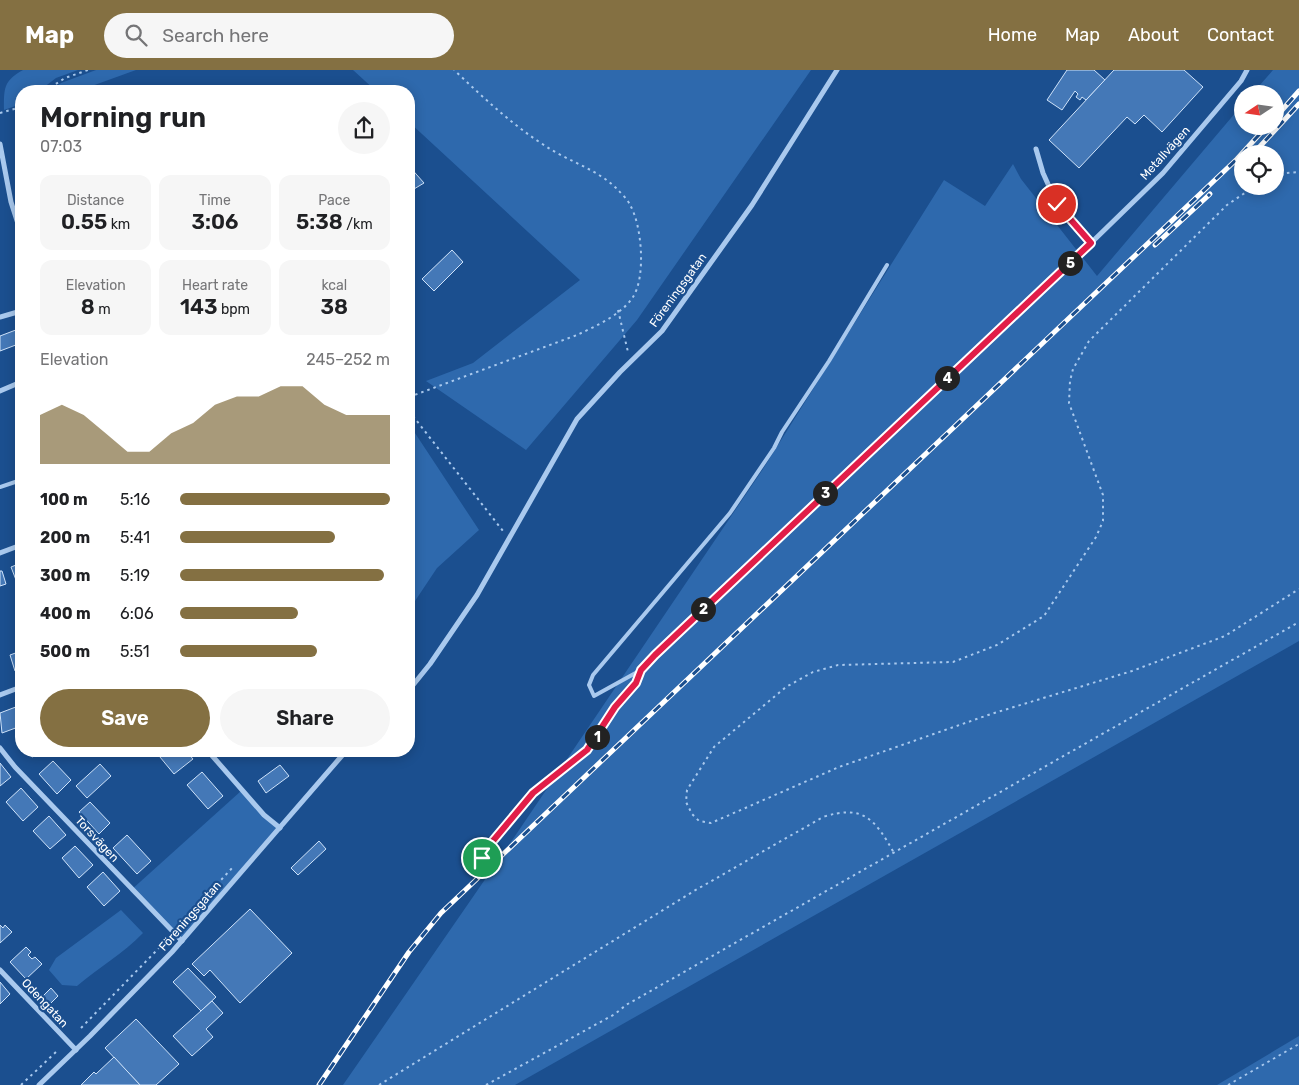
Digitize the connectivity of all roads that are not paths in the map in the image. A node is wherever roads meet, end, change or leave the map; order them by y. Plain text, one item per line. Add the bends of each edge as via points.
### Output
1 (837, 70) edge
2 (1247, 70) edge
3 (0, 144) edge
4 (1036, 149) dead end
5 (15, 214) edge
6 (1091, 243) junction
7 (887, 266) dead end
8 (15, 313) edge
9 (0, 318) edge
10 (15, 385) edge
11 (0, 392) edge
12 (15, 482) edge
13 (0, 487) edge
14 (15, 547) edge
15 (0, 553) edge
16 (641, 670) junction
17 (415, 683) edge
18 (15, 689) edge
19 (0, 695) edge
20 (0, 748) edge
21 (213, 757) edge
22 (341, 757) edge
23 (280, 828) junction
24 (482, 858) dead end
25 (182, 941) junction
26 (0, 970) edge
27 (76, 1050) junction
28 (39, 1085) edge

1 - 17 street, Föreningsgatan via 752,205 662,331 577,419 477,595
2 - 6 street, Metallvägen via 1241,82 1163,173
3 - 5 street
4 - 6 street via 1057,204
6 - 16 lane, Metallvägen
7 - 16 lane, Metallvägen via 730,513 593,675 589,685 594,696
8 - 9 street
10 - 11 street
12 - 13 lane
14 - 15 street
16 - 24 lane via 636,683 615,707 590,746 533,793
18 - 19 street
20 - 25 street, Torsvägen
21 - 23 street via 264,816
22 - 23 street, Föreningsgatan
23 - 25 street, Föreningsgatan
25 - 27 street, Föreningsgatan
26 - 27 street, Odengatan
27 - 28 street, Föreningsgatan

